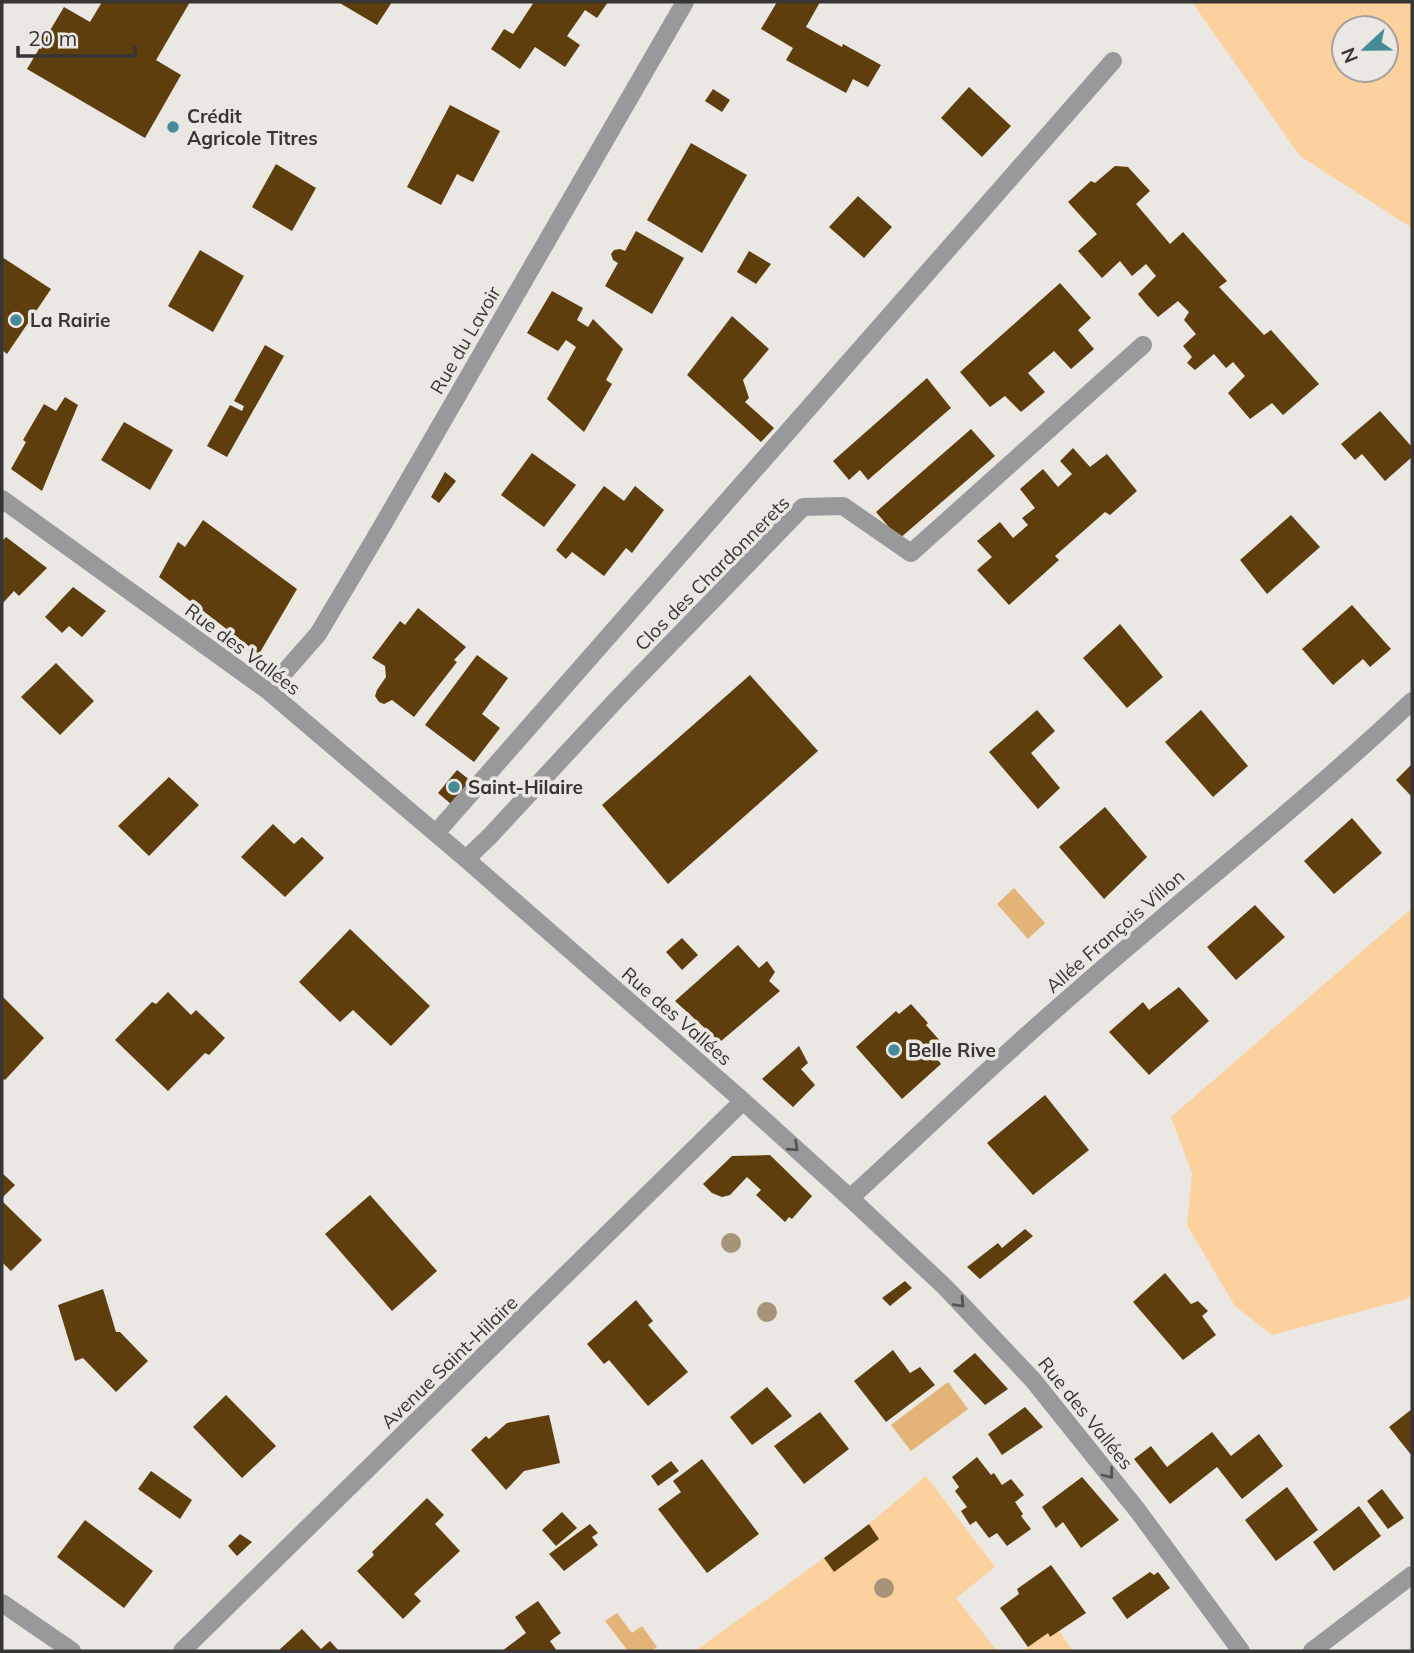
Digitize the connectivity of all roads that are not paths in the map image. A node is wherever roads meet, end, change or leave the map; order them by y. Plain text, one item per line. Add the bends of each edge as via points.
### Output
1 (685, 2) edge
2 (1112, 61) dead end
3 (1143, 345) dead end
4 (2, 499) edge
5 (267, 690) junction
6 (1412, 701) edge
7 (436, 833) junction
8 (466, 859) junction
9 (743, 1101) junction
10 (850, 1199) junction
11 (1412, 1576) edge
12 (2, 1603) edge
13 (72, 1651) edge
14 (182, 1651) edge
15 (1241, 1651) edge
16 (1312, 1651) edge

1 - 5 street, Rue du Lavoir via 318,634
2 - 7 street
3 - 8 street, Clos des Chardonnerets via 911,553 843,506 803,508
4 - 5 street, Rue des Vallées
5 - 7 street, Rue des Vallées
6 - 10 street, Allée François Villon via 1076,991
7 - 8 street, Rue des Vallées
8 - 9 street, Rue des Vallées
9 -> 10 street, Rue des Vallées
9 - 14 street, Avenue Saint-Hilaire
10 -> 15 street, Rue des Vallées via 945,1287 1033,1380 1138,1511
11 - 16 street
12 - 13 street

